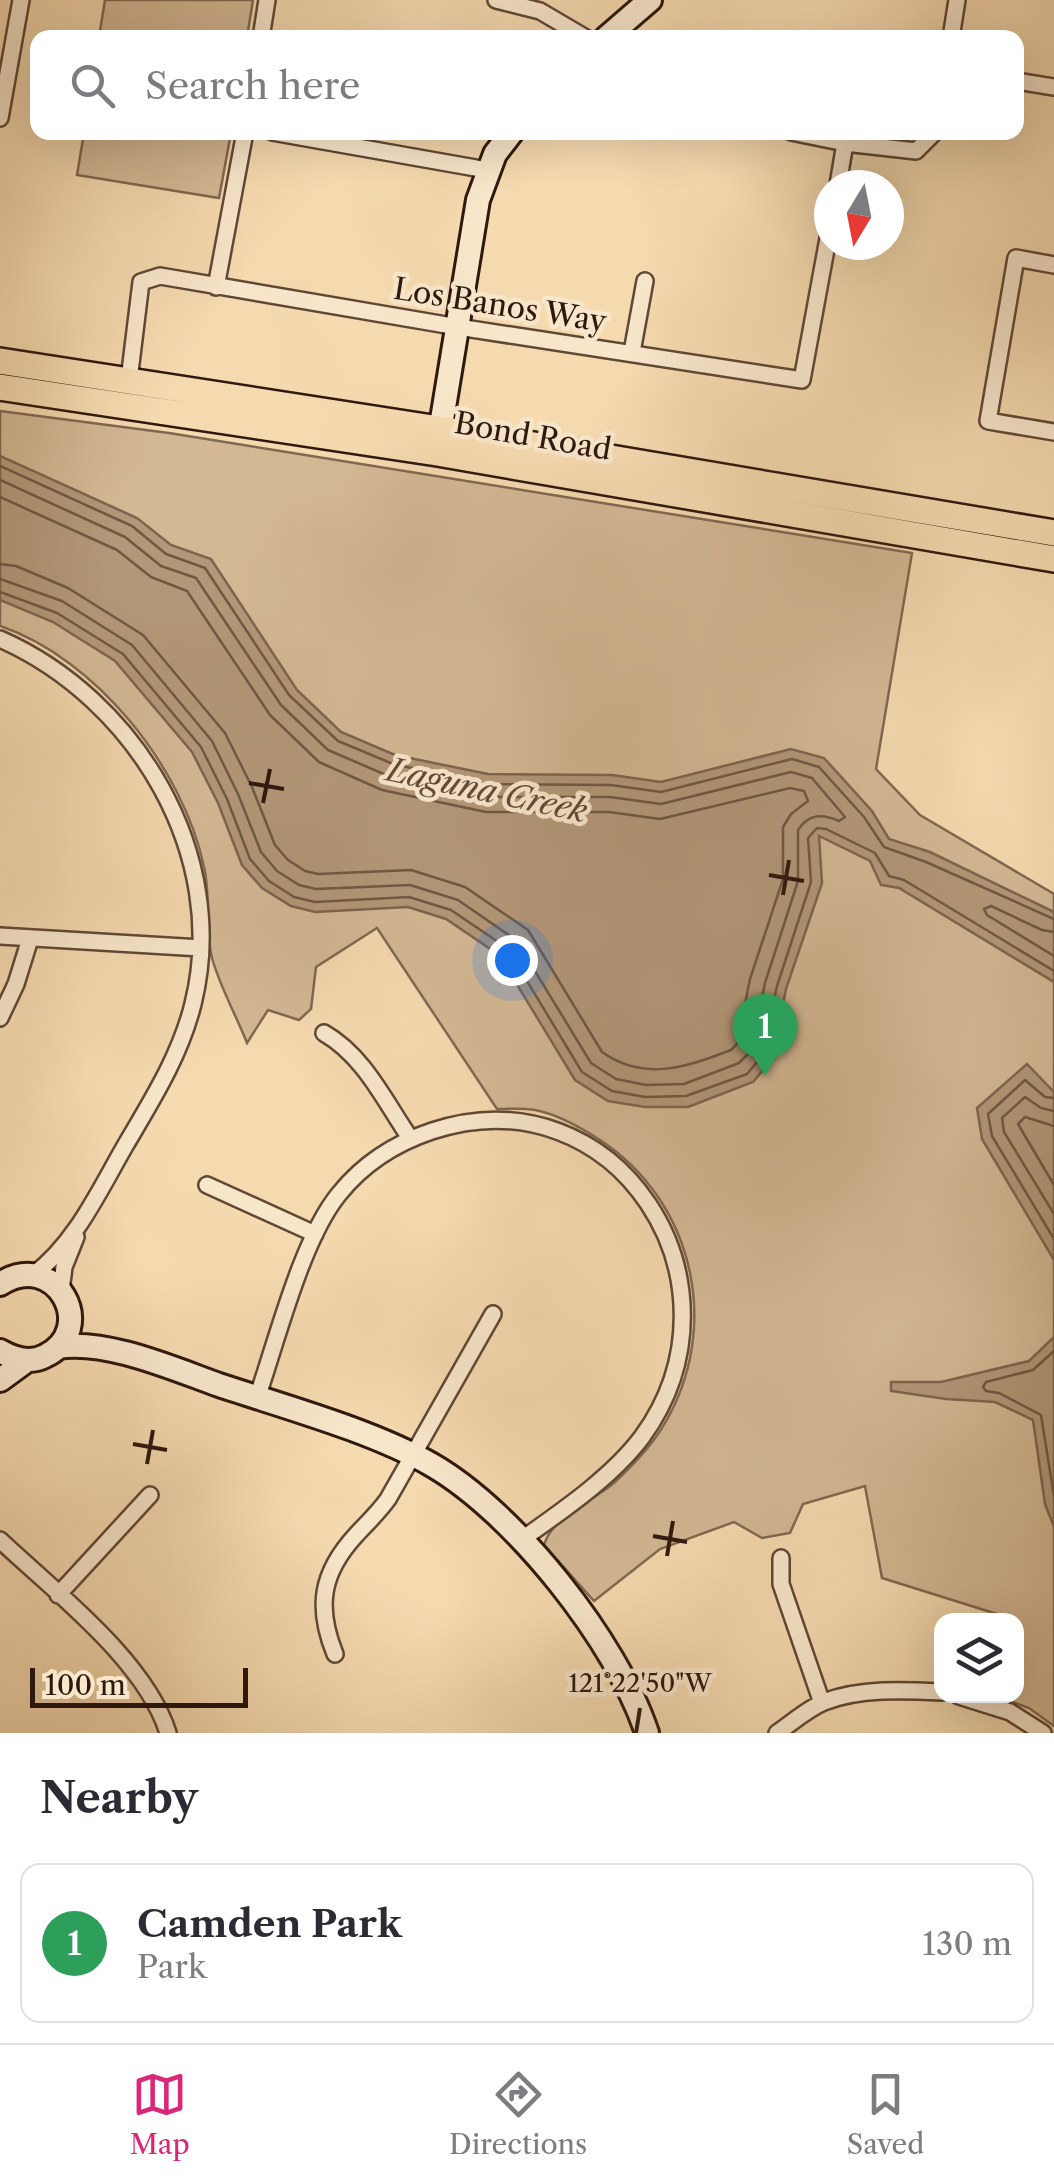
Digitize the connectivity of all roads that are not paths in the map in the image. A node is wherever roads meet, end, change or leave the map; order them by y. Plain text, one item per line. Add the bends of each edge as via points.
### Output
1 (21, 0) edge
2 (268, 0) edge
3 (496, 0) edge
4 (650, 0) edge
5 (957, 0) edge
6 (262, 30) edge
7 (572, 30) edge
8 (615, 30) edge
9 (952, 30) edge
10 (4, 66) edge
11 (1024, 82) edge
12 (1054, 87) edge
13 (0, 118) edge
14 (244, 140) edge
15 (317, 140) edge
16 (507, 140) edge
17 (831, 140) edge
18 (928, 140) edge
19 (846, 143) junction
20 (488, 170) junction
21 (841, 170) edge
22 (824, 260) edge
23 (1054, 265) edge
24 (645, 281) dead end
25 (216, 287) junction
26 (458, 328) junction
27 (632, 352) junction
28 (0, 361) edge
29 (128, 380) junction
30 (0, 386) edge
31 (1054, 432) edge
32 (438, 440) junction
33 (1054, 533) edge
34 (1054, 559) edge
35 (0, 639) edge
36 (0, 936) edge
37 (30, 939) junction
38 (202, 948) junction
39 (0, 1018) edge
40 (324, 1034) dead end
41 (410, 1138) junction
42 (207, 1185) dead end
43 (85, 1215) junction
44 (315, 1234) junction
45 (33, 1275) junction
46 (0, 1284) edge
47 (66, 1301) junction
48 (492, 1314) dead end
49 (58, 1347) junction
50 (0, 1351) edge
51 (134, 1355) junction
52 (26, 1360) junction
53 (0, 1380) edge
54 (256, 1398) junction
55 (414, 1456) junction
56 (150, 1495) dead end
57 (0, 1540) edge
58 (521, 1540) junction
59 (781, 1558) dead end
60 (58, 1595) junction
61 (335, 1654) dead end
62 (934, 1692) edge
63 (822, 1703) junction
64 (981, 1703) edge
65 (168, 1733) edge
66 (646, 1733) edge
67 (777, 1733) edge
68 (1043, 1733) edge

1 - 10 street
2 - 6 street
3 - 7 street via 540,11
4 - 8 street
5 - 9 street
10 - 13 street
11 - 12 street
14 - 25 street
15 - 20 street
16 - 20 street
17 - 19 street
18 - 19 street via 916,151
19 - 21 street
20 - 26 street
22 - 27 street, Los Banos Way via 802,380
23 - 31 street via 1016,258 988,421
24 - 27 street
25 - 26 street, Los Banos Way
25 - 29 street, Los Banos Way via 160,276 140,282
26 - 27 street, Los Banos Way
26 - 32 street
28 - 29 main road, Bond Road
29 - 32 main road, Bond Road
30 - 32 main road, Bond Road
32 - 33 main road, Bond Road
32 - 34 main road, Bond Road
35 - 38 street via 83,691 149,768 190,852
36 - 37 street
37 - 38 street
37 - 39 street
38 - 43 street via 175,1059
40 - 41 street via 359,1060
41 - 44 street via 349,1182
41 - 58 street via 491,1122 572,1140 615,1166 641,1193 679,1268 681,1349 658,1411 626,1454
42 - 44 street
43 - 45 street
43 - 47 street via 64,1267
44 - 54 street
45 - 46 street
45 - 47 street via 53,1283
47 - 49 street via 68,1331
47 - 51 street via 88,1330
48 - 55 street
49 - 51 street
49 - 52 street
50 - 52 street
51 - 54 street
52 - 53 street
54 - 55 street
55 - 58 street via 467,1489
55 - 61 street via 329,1577 324,1628
56 - 60 street
57 - 60 street
58 - 66 street via 594,1628
59 - 63 street via 782,1584
60 - 65 street via 146,1684
62 - 63 street via 876,1692
63 - 67 street
64 - 68 street

